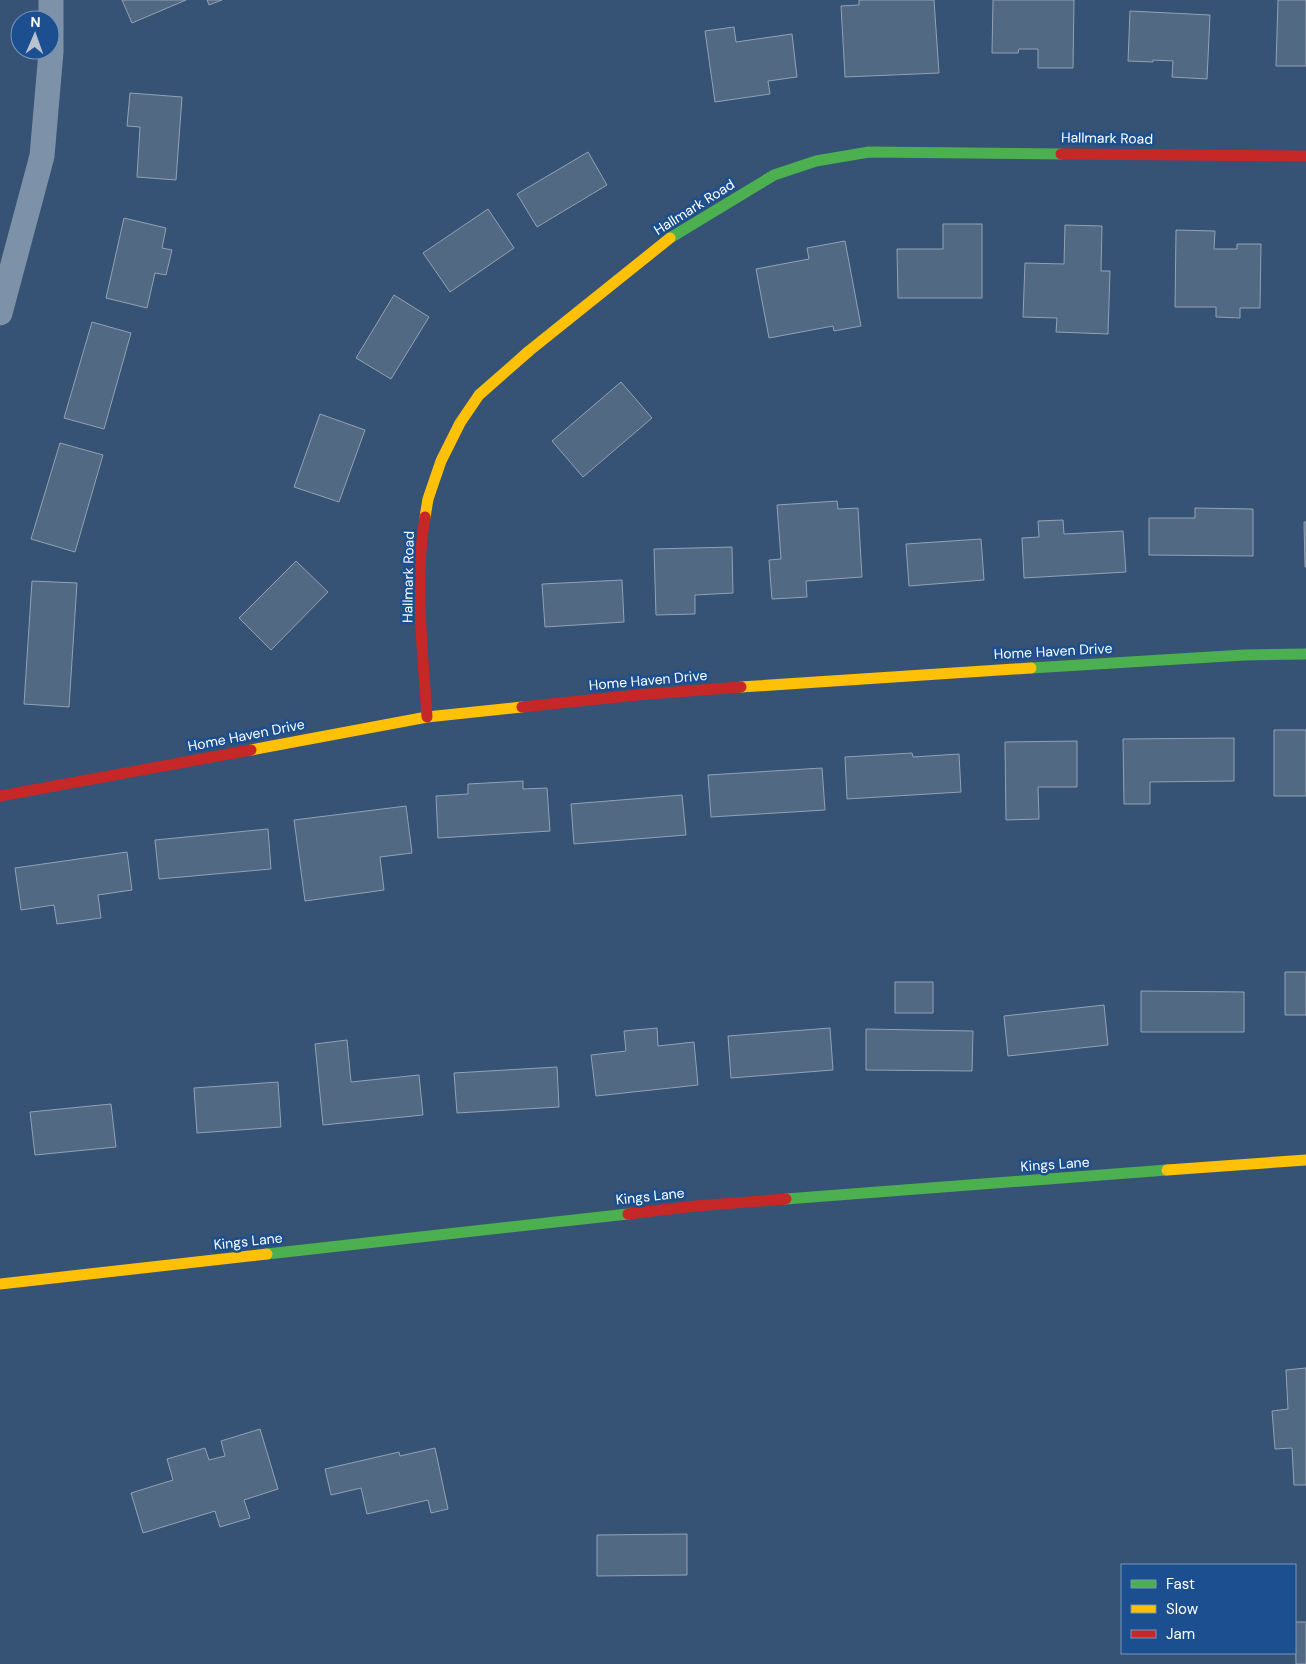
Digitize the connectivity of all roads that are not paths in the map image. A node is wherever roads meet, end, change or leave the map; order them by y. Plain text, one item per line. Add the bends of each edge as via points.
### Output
1 (51, 0) edge
2 (1306, 156) edge
3 (0, 313) edge
4 (1306, 654) edge
5 (427, 717) junction
6 (0, 796) edge
7 (1306, 1160) edge
8 (0, 1284) edge

1 - 3 street via 51,52 42,156
2 - 5 street, Hallmark Road via 869,152 816,161 774,175 670,238 529,351 480,395 448,446 428,499 421,539 420,588
4 - 5 street, Home Haven Drive via 923,674 638,696
5 - 6 street, Home Haven Drive
7 - 8 street, Kings Lane via 696,1206

